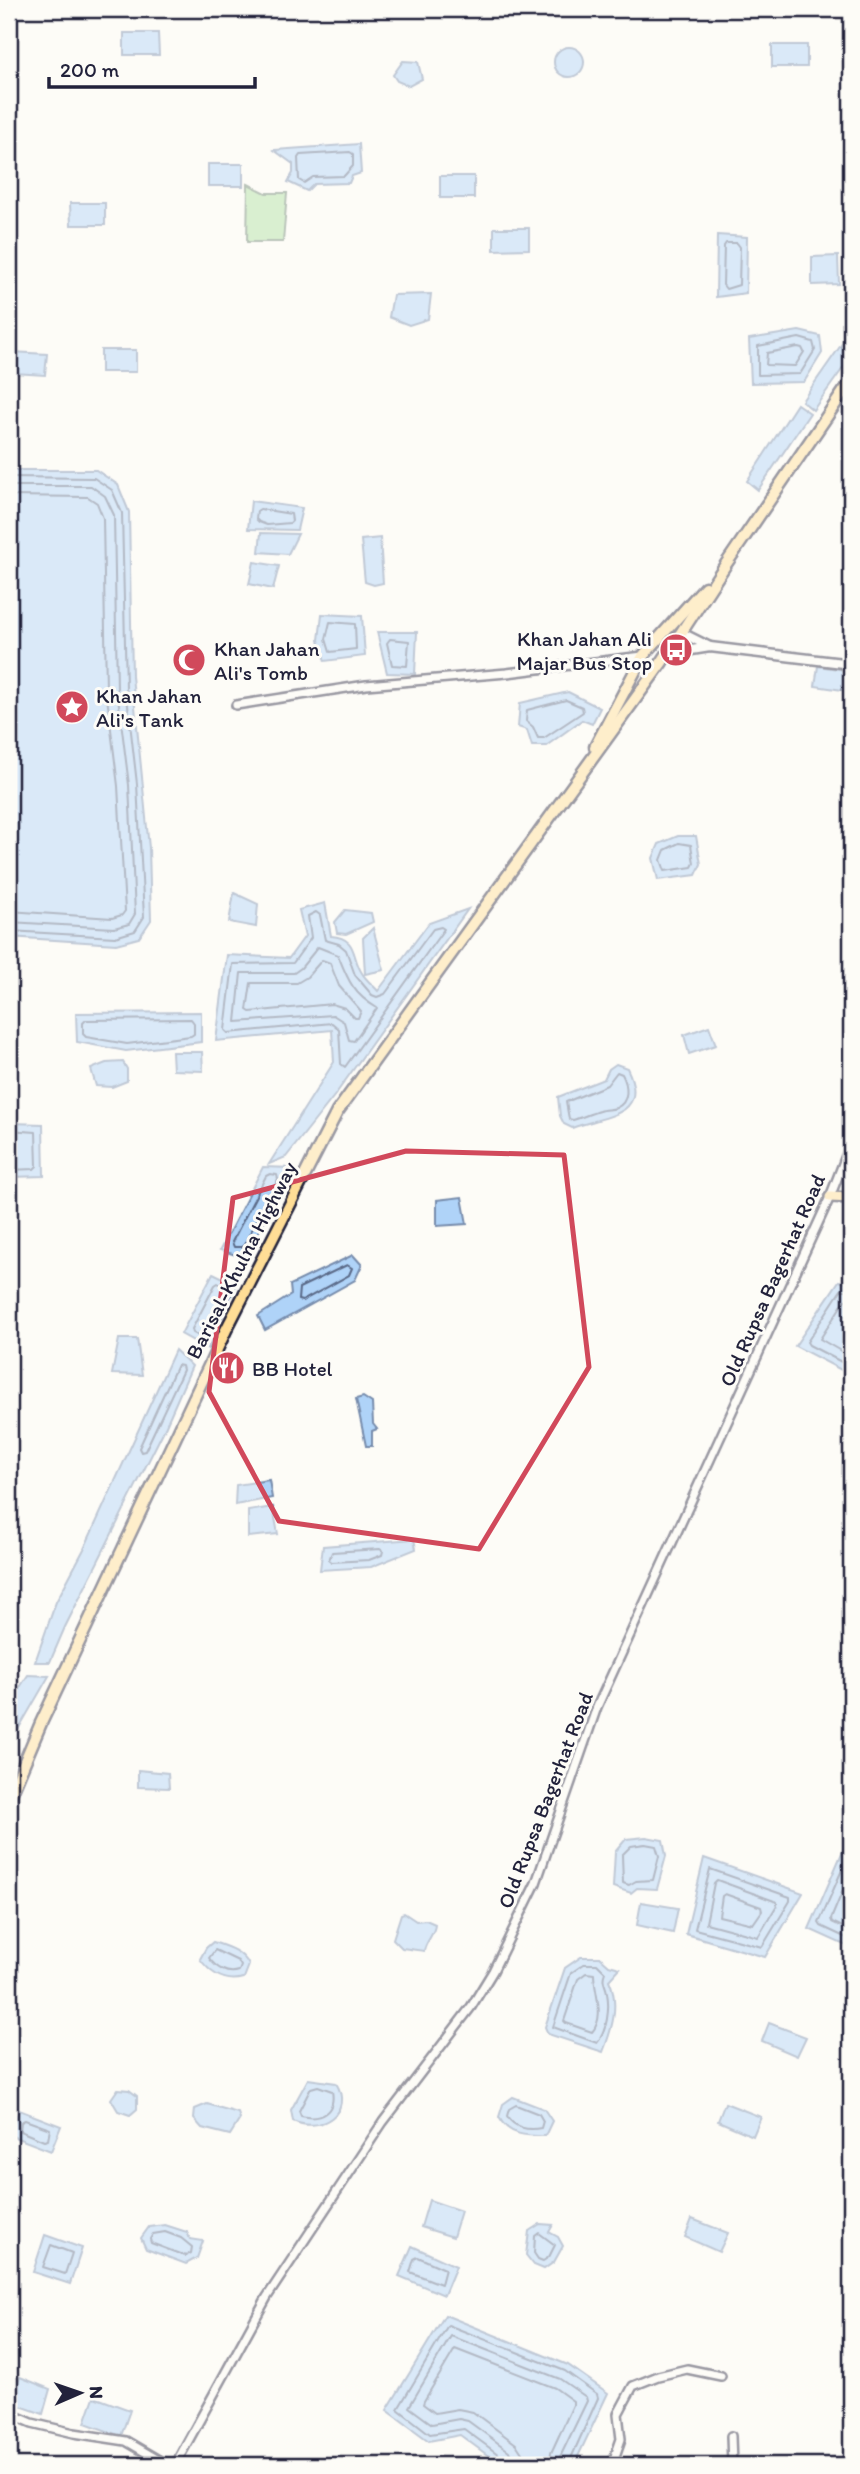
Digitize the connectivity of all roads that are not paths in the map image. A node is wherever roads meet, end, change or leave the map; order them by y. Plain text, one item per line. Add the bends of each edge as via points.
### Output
1 (851, 382) edge
2 (726, 564) junction
3 (682, 633) junction
4 (710, 647) junction
5 (645, 654) junction
6 (665, 658) junction
7 (851, 664) edge
8 (635, 670) junction
9 (652, 676) junction
10 (236, 705) dead end
11 (578, 780) junction
12 (851, 1143) edge
13 (830, 1197) junction
14 (851, 1198) edge
15 (9, 1799) edge
16 (720, 2376) dead end
17 (9, 2413) edge
18 (731, 2436) dead end
19 (167, 2465) edge
20 (175, 2465) edge
21 (612, 2465) edge
22 (732, 2465) edge

1 - 2 highway, Barisal-Khulna Highway
2 - 3 highway, Barisal-Khulna Highway
2 - 5 highway, Barisal-Khulna Highway
3 - 4 main road
3 - 6 highway, Barisal-Khulna Highway
4 - 6 main road
4 - 7 main road
5 - 6 highway
5 - 8 highway, Barisal-Khulna Highway
5 - 10 street via 507,673 366,684
6 - 9 highway, Barisal-Khulna Highway
8 - 9 highway
8 - 11 highway, Barisal-Khulna Highway
9 - 11 highway, Barisal-Khulna Highway
11 - 15 highway, Barisal-Khulna Highway via 337,1112 226,1331
12 - 13 street, Old Rupsa Bagerhat Road
13 - 14 main road
13 - 20 street, Old Rupsa Bagerhat Road via 597,1707 536,1883 493,1971 383,2122 267,2297
16 - 21 street via 687,2369 633,2386 618,2414 621,2439
17 - 19 street via 32,2423 125,2441
18 - 22 street

